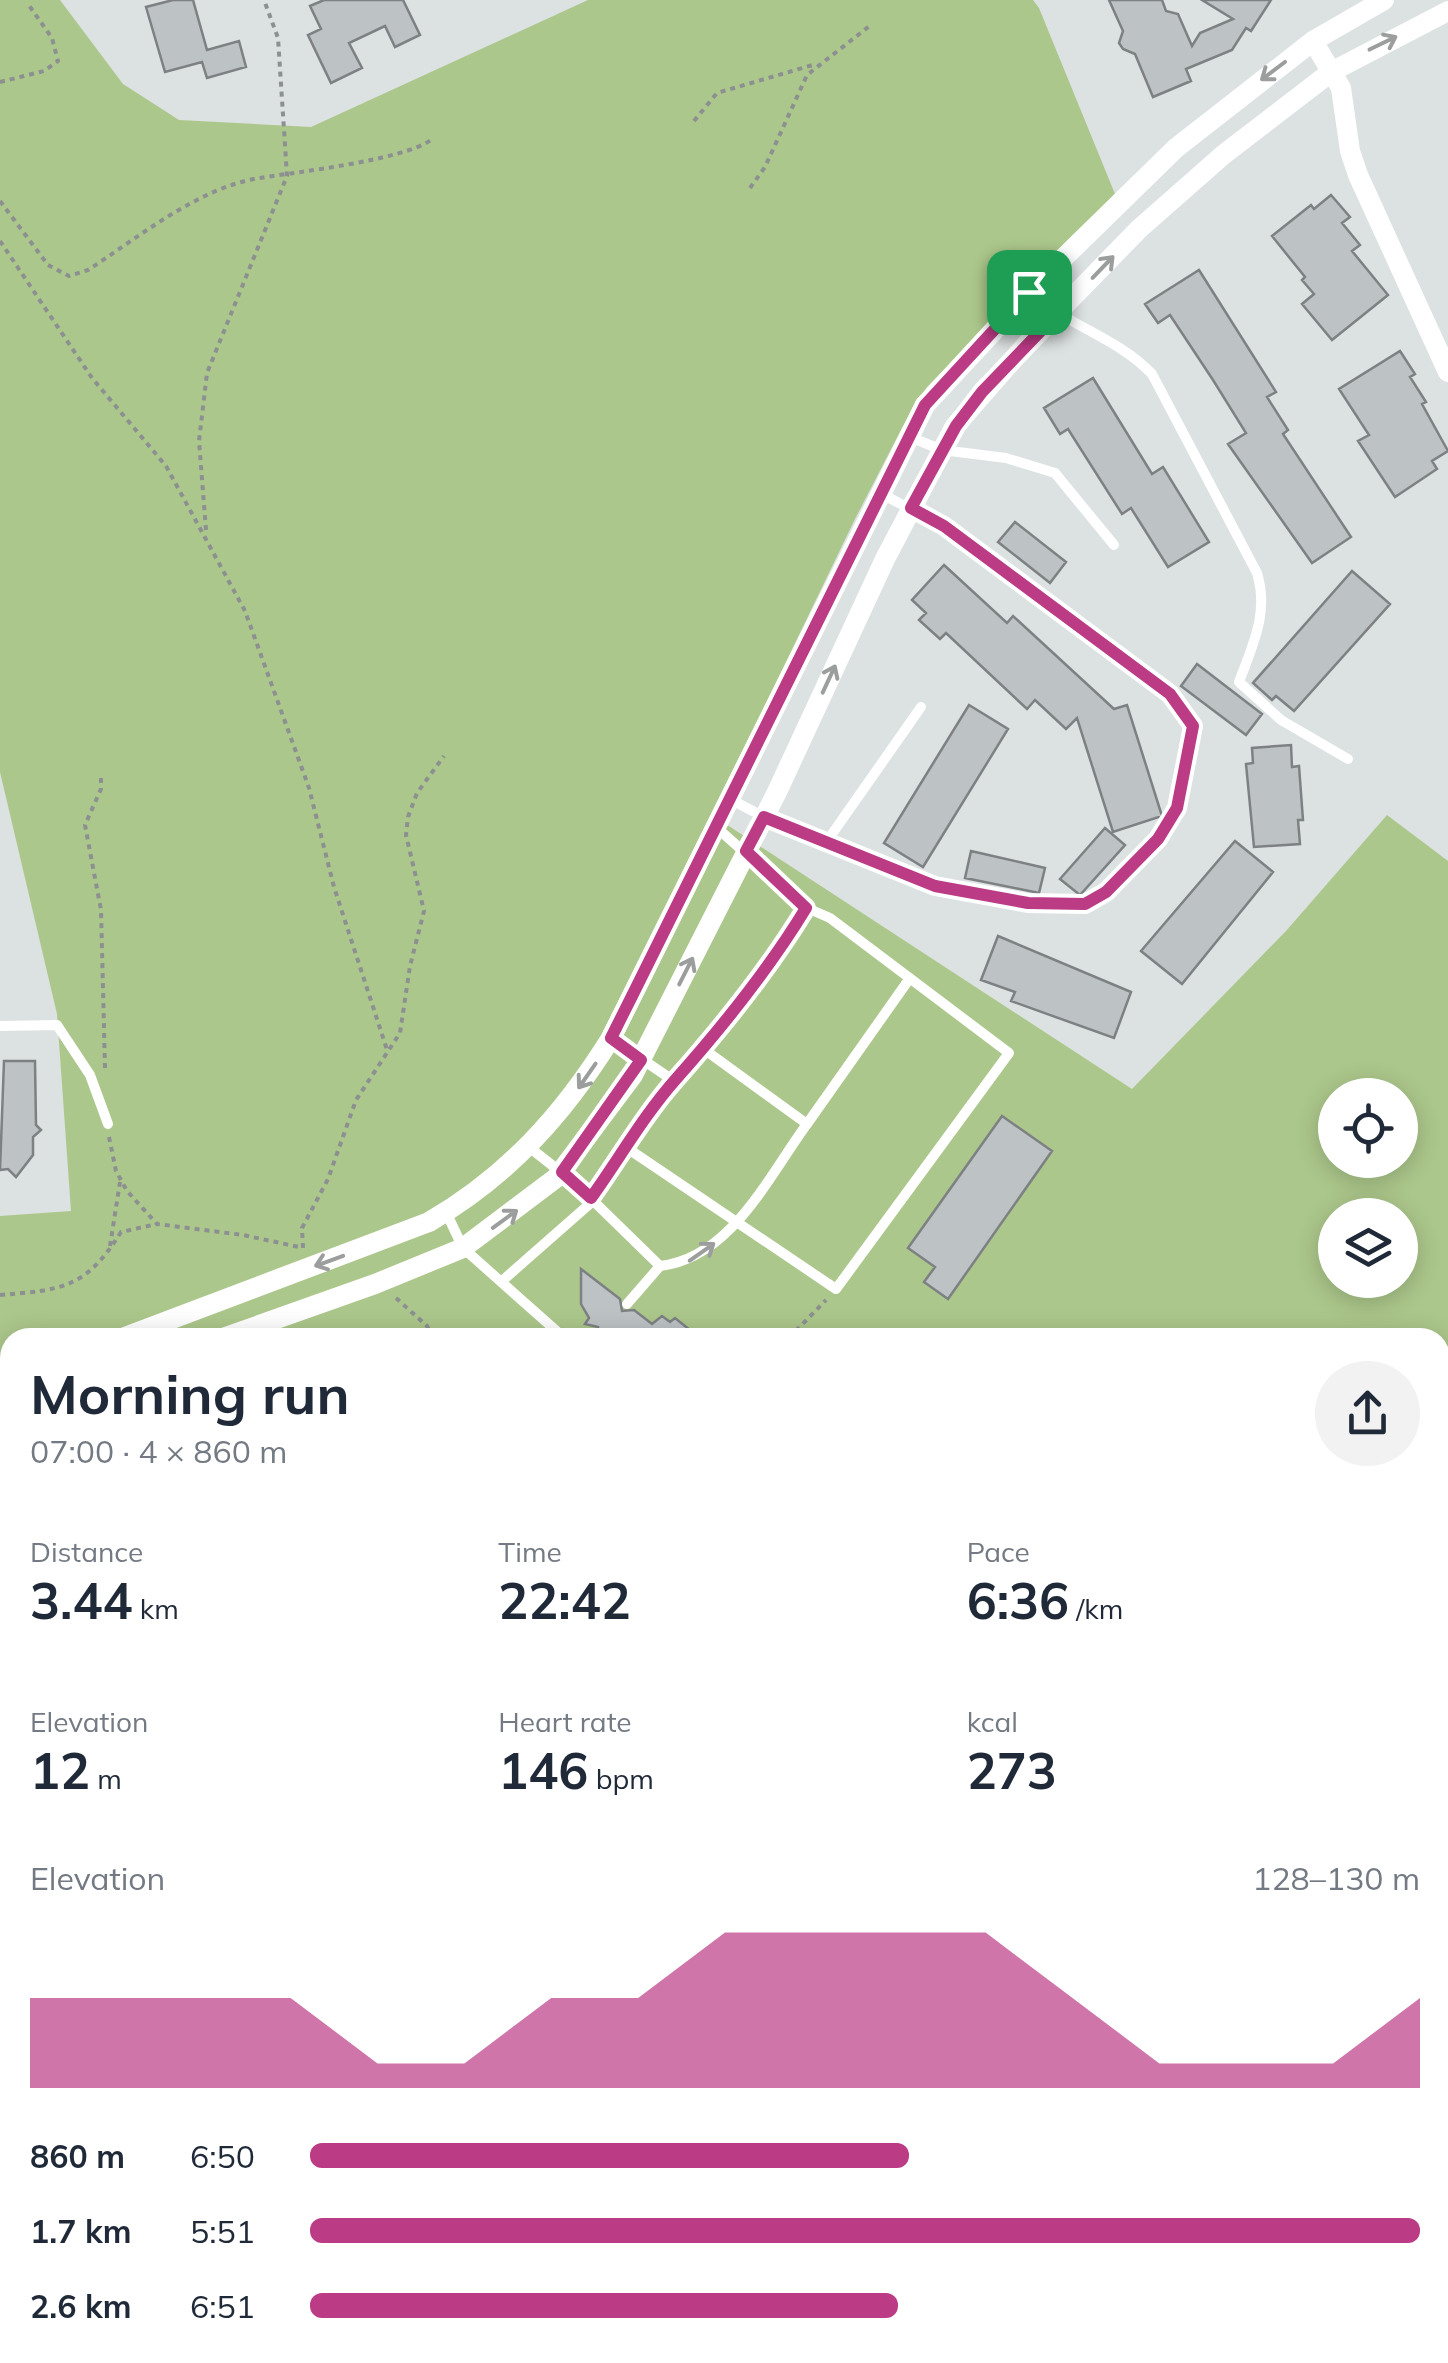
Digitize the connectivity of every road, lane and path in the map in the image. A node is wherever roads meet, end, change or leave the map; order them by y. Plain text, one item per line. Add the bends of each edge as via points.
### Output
1 (264, 0) edge
2 (1384, 0) edge
3 (28, 4) dead end
4 (1448, 11) edge
5 (872, 24) dead end
6 (1313, 41) junction
7 (818, 63) junction
8 (1332, 72) junction
9 (0, 82) edge
10 (694, 121) dead end
11 (431, 140) dead end
12 (287, 176) junction
13 (750, 188) dead end
14 (0, 200) edge
15 (0, 241) edge
16 (1029, 292) junction
17 (1056, 315) junction
18 (1448, 372) edge
19 (908, 436) junction
20 (942, 450) junction
21 (880, 492) junction
22 (911, 508) junction
23 (207, 536) junction
24 (1114, 545) dead end
25 (922, 707) dead end
26 (444, 756) dead end
27 (1348, 759) dead end
28 (101, 778) dead end
29 (728, 798) junction
30 (764, 817) junction
31 (715, 826) junction
32 (824, 844) junction
33 (746, 851) junction
34 (806, 908) junction
35 (910, 978) junction
36 (0, 1026) edge
37 (611, 1038) junction
38 (704, 1050) junction
39 (388, 1053) junction
40 (641, 1060) junction
41 (105, 1074) dead end
42 (674, 1081) junction
43 (108, 1124) joint
44 (806, 1124) junction
45 (530, 1147) junction
46 (627, 1148) junction
47 (562, 1172) junction
48 (120, 1178) junction
49 (592, 1200) junction
50 (446, 1212) junction
51 (736, 1222) junction
52 (157, 1224) junction
53 (303, 1248) junction
54 (463, 1248) junction
55 (109, 1251) junction
56 (326, 1262) junction
57 (660, 1266) junction
58 (502, 1281) junction
59 (375, 1284) junction
60 (836, 1289) junction
61 (0, 1295) edge
62 (627, 1304) dead end
63 (149, 1328) edge
64 (251, 1328) edge
65 (428, 1328) edge
66 (554, 1328) edge
67 (799, 1328) edge

1 - 12 path via 278,38
2 - 6 street
3 - 9 path via 52,38 58,61
8 -> 4 street
5 - 7 path
6 - 8 street
6 -> 16 street via 1176,148
7 - 10 path via 717,93
7 - 13 path
17 -> 8 street via 1209,167
8 - 18 street via 1358,174
11 - 12 path via 400,155
12 - 14 path via 258,178 211,195 69,276 48,265
12 - 23 path via 207,373 199,441
15 - 23 path via 92,378 166,466
16 - 17 lane
16 - 19 street via 942,383
17 - 20 street via 982,392
17 - 27 lane via 1136,356 1152,374 1257,573 1262,616 1240,682 1281,720
19 - 20 lane
19 - 21 street
20 - 22 street
20 - 24 lane via 1056,473
21 - 22 lane
21 - 29 street
30 -> 22 street
22 - 32 lane via 1170,694 1193,726 1177,808 1158,839 1106,892 1085,904 1028,903 935,886
23 - 39 path via 246,611 280,702
25 - 32 lane
26 - 39 path via 408,817 424,911 400,1033
28 - 41 path via 85,825 101,910
29 - 30 lane
29 - 31 street
30 - 32 lane
30 - 33 street
31 - 33 lane
31 - 37 street
33 - 34 lane
40 -> 33 street
34 - 35 lane via 830,918
34 - 38 lane
35 - 44 lane
35 - 60 lane via 1009,1053
36 - 43 lane via 56,1025 90,1075
37 - 40 lane
37 -> 45 street
38 - 42 lane
38 - 44 lane
39 - 53 path via 356,1100 302,1228
40 - 42 lane
40 - 47 street
42 - 46 lane
43 - 48 path
44 - 51 lane
45 - 47 lane
45 - 50 street
46 - 49 lane
46 - 51 lane
47 - 49 lane
54 -> 47 street
48 - 52 path
48 - 55 path
49 - 57 lane
49 - 58 lane
50 - 54 lane
50 -> 56 street
57 -> 51 lane via 687,1263
51 - 60 lane
52 - 53 path
52 - 55 path via 121,1232
53 - 56 path
54 - 58 lane
54 - 59 street
55 - 61 path via 74,1285
56 - 63 street
57 - 62 lane
58 - 66 lane
59 - 64 street
59 - 65 path
60 - 67 path

